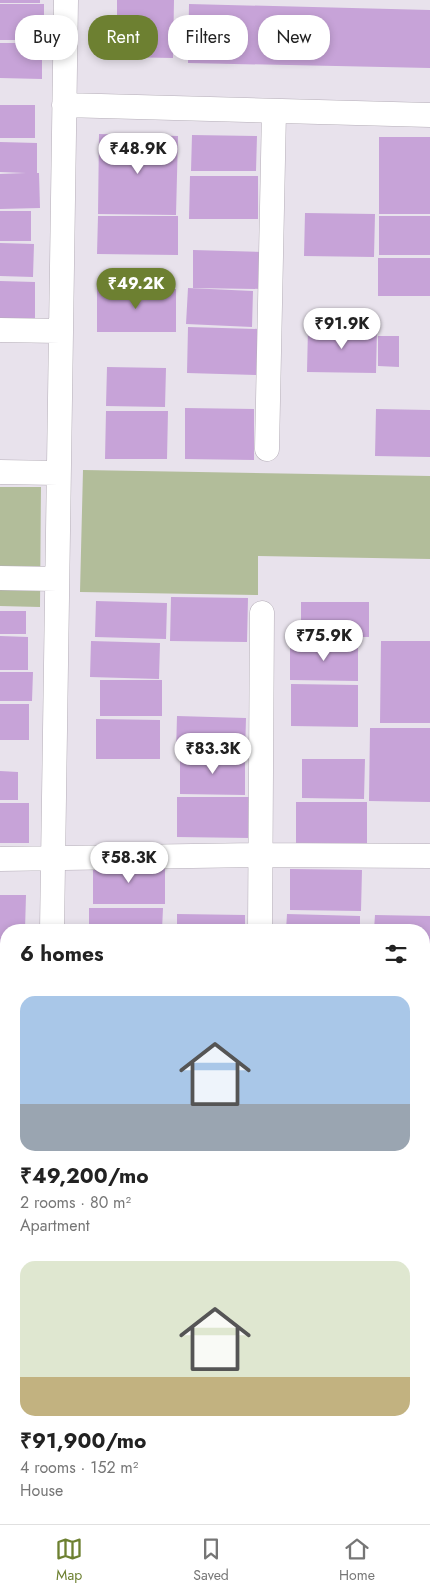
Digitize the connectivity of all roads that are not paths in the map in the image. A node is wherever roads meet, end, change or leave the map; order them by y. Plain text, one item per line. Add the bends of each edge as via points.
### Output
1 (66, 0) edge
2 (64, 105) junction
3 (274, 111) junction
4 (430, 115) edge
5 (0, 330) edge
6 (60, 331) junction
7 (267, 449) dead end
8 (0, 472) edge
9 (58, 473) junction
10 (0, 578) edge
11 (57, 579) junction
12 (262, 613) dead end
13 (260, 855) junction
14 (430, 856) edge
15 (0, 859) edge
16 (52, 859) junction
17 (52, 924) edge
18 (260, 924) edge

1 - 2 street
2 - 3 street
2 - 6 street
3 - 4 street
3 - 7 street
5 - 6 street
6 - 9 street
8 - 9 street
9 - 11 street
10 - 11 street
11 - 16 street
12 - 13 street
13 - 14 street
13 - 16 street
13 - 18 street
15 - 16 street
16 - 17 street

